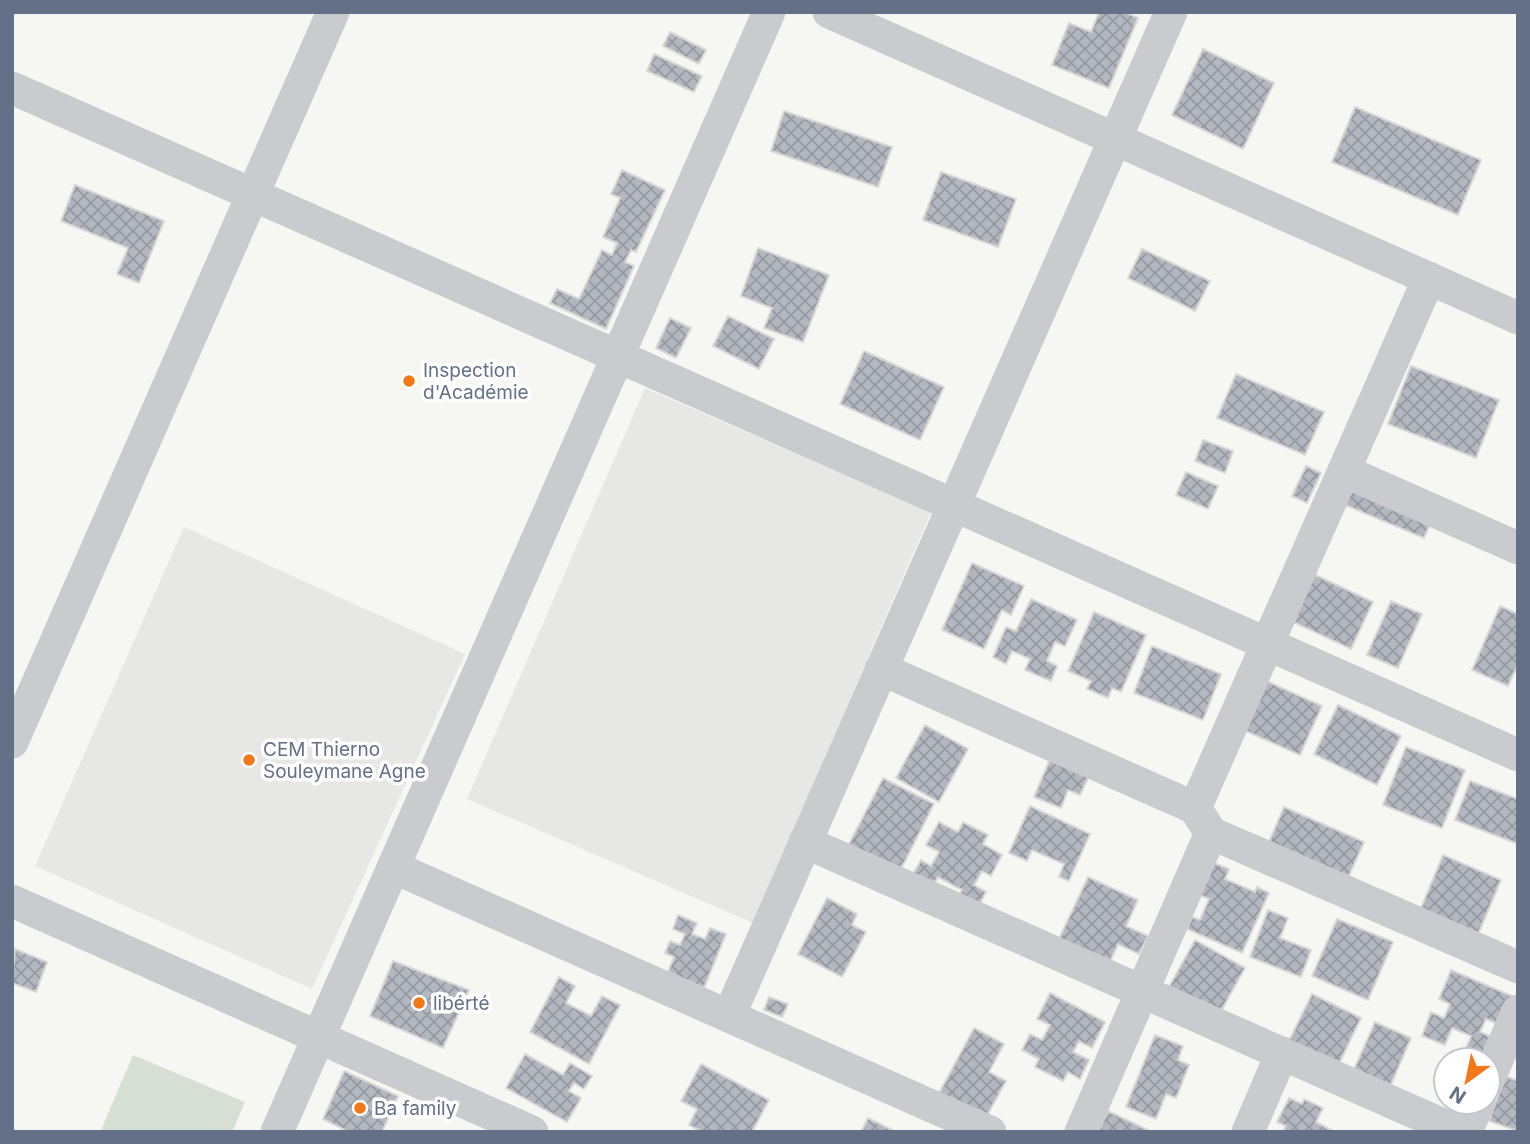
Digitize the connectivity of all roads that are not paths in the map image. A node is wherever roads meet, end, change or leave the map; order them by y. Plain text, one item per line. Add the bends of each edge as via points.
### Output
1 (333, 12) edge
2 (769, 12) edge
3 (829, 12) edge
4 (1171, 12) edge
5 (12, 88) edge
6 (1115, 139) junction
7 (253, 195) junction
8 (1429, 278) junction
9 (1518, 318) edge
10 (618, 356) junction
11 (1344, 471) junction
12 (953, 505) junction
13 (1518, 548) edge
14 (1267, 644) junction
15 (881, 669) junction
16 (12, 742) edge
17 (1518, 755) edge
18 (1203, 821) junction
19 (805, 842) junction
20 (393, 867) junction
21 (12, 901) edge
22 (1518, 967) edge
23 (1143, 992) junction
24 (1518, 1011) edge
25 (729, 1016) junction
26 (318, 1037) junction
27 (1502, 1048) edge
28 (1282, 1053) junction
29 (477, 1121) edge
30 (277, 1132) edge
31 (532, 1132) edge
32 (990, 1132) edge
33 (1081, 1132) edge
34 (1248, 1132) edge
35 (1459, 1132) edge

1 - 7 street
2 - 10 street
3 - 6 street
4 - 6 street
5 - 7 street
6 - 8 street
6 - 12 street
7 - 10 street
7 - 16 street
8 - 9 street
8 - 11 street
10 - 12 street
10 - 20 street
11 - 13 street
11 - 14 street
12 - 14 street
12 - 15 street
14 - 17 street
14 - 18 street
15 - 18 street
15 - 19 street
18 - 22 street
18 - 23 street
19 - 23 street
19 - 25 street
20 - 25 street
20 - 26 street
21 - 26 street
23 - 28 street
23 - 33 street
24 - 27 street
25 - 32 street
26 - 29 street
26 - 30 street
28 - 34 street
28 - 35 street
29 - 31 street

